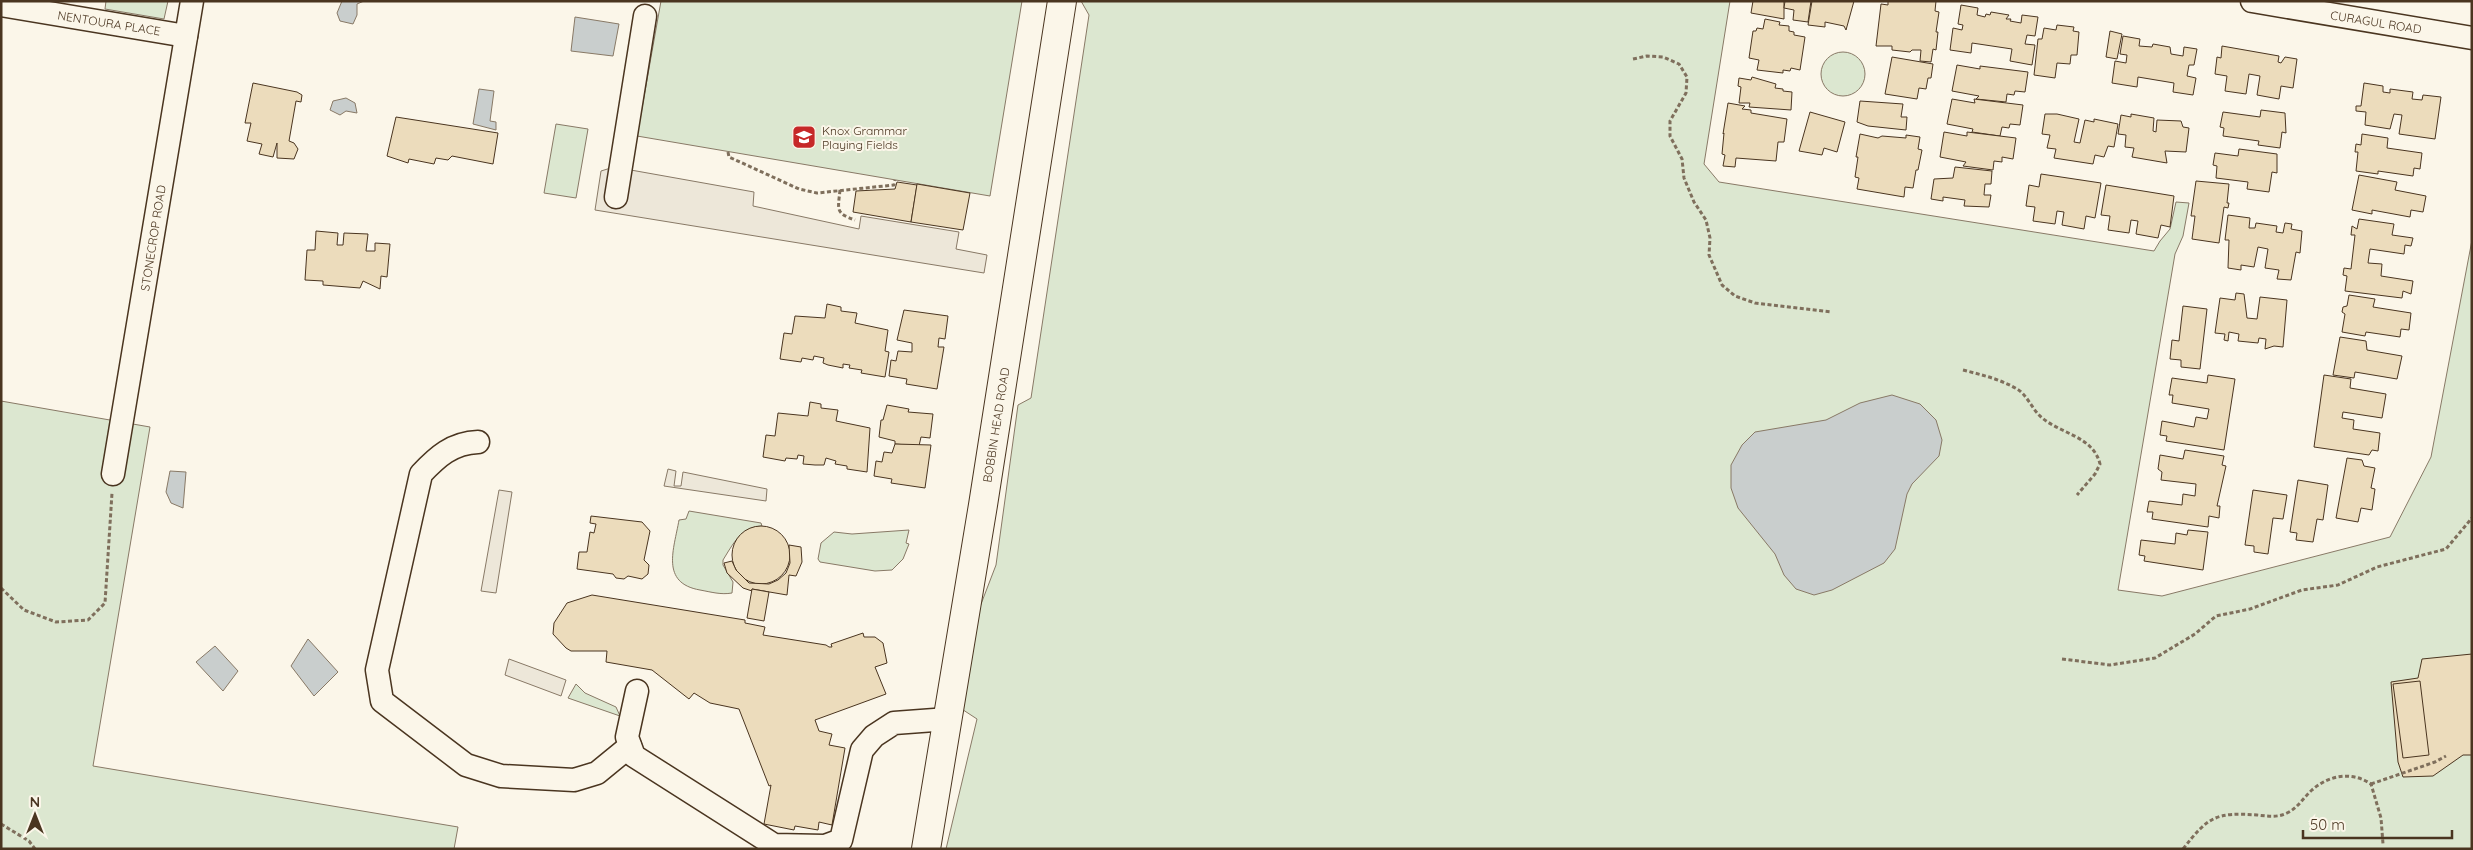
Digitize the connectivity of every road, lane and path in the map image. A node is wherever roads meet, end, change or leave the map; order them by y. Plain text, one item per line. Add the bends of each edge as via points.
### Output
1 (192, 1) edge
2 (1062, 1) edge
3 (2252, 1) edge
4 (1, 6) edge
5 (645, 16) dead end
6 (186, 36) junction
7 (2472, 38) edge
8 (1634, 59) dead end
9 (728, 152) dead end
10 (895, 180) dead end
11 (840, 190) junction
12 (616, 197) dead end
13 (855, 220) dead end
14 (1832, 312) dead end
15 (1963, 370) dead end
16 (478, 442) dead end
17 (113, 474) joint
18 (2077, 495) dead end
19 (2472, 518) edge
20 (1, 588) edge
21 (2062, 659) dead end
22 (637, 691) dead end
23 (948, 719) junction
24 (630, 746) junction
25 (2446, 756) dead end
26 (2371, 784) junction
27 (1, 824) edge
28 (2383, 844) dead end
29 (35, 849) edge
30 (926, 849) edge
31 (2182, 849) edge

1 - 6 street, STONECROP ROAD
2 - 23 main road, BOBBIN HEAD ROAD
3 - 7 street, CURAGUL ROAD
4 - 6 street, NENTOURA PLACE
5 - 12 street
6 - 17 street, STONECROP ROAD
8 - 14 path via 1663,57 1679,64 1687,77 1686,93 1670,121 1670,136 1682,159 1684,178 1694,202 1706,220 1709,255 1722,285 1735,296 1755,303
9 - 11 path via 729,157 799,189 817,192
10 - 11 path via 894,185
11 - 13 path via 839,212
15 - 18 path via 1998,379 2020,391 2041,417 2086,443 2098,454 2100,464 2095,474
16 - 24 street via 469,442 439,454 421,474 377,670 382,701 466,764 501,776 574,780 597,773
17 - 20 path via 105,603 88,620 56,622 24,610
19 - 21 path via 2446,549 2377,567 2338,585 2302,590 2216,616 2195,634 2155,658 2110,665
22 - 24 street via 627,737
23 - 24 street via 894,723 874,736 862,750 841,840 825,846 774,845 634,756
23 - 30 main road, BOBBIN HEAD ROAD
25 - 26 path
26 - 28 path via 2381,818
26 - 31 path via 2356,776 2344,775 2312,790 2300,805 2275,817 2218,816 2203,823
27 - 29 path via 29,841

